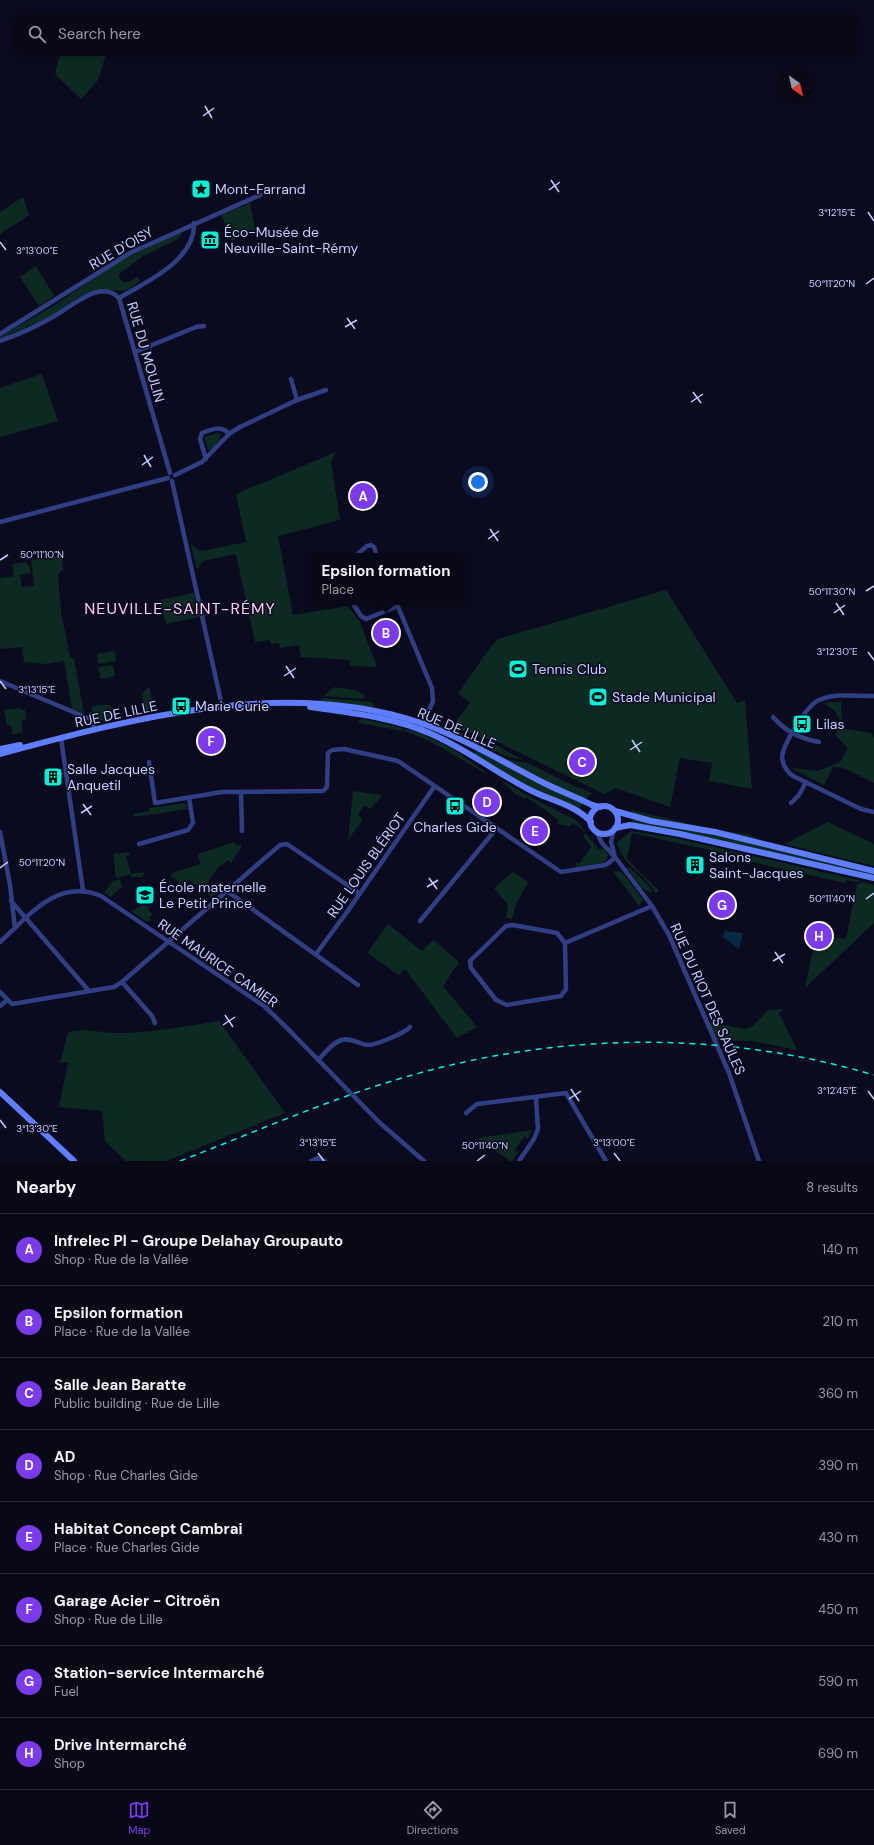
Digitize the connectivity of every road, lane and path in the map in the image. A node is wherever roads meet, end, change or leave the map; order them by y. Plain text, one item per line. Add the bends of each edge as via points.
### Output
1 (260, 195) dead end
2 (194, 223) junction
3 (119, 298) junction
4 (204, 326) dead end
5 (0, 334) edge
6 (0, 341) edge
7 (135, 352) junction
8 (291, 379) dead end
9 (326, 390) dead end
10 (297, 400) junction
11 (229, 434) junction
12 (206, 459) junction
13 (170, 477) junction
14 (0, 522) edge
15 (359, 553) edge
16 (376, 553) edge
17 (354, 605) edge
18 (395, 605) edge
19 (397, 605) edge
20 (0, 681) edge
21 (874, 696) edge
22 (222, 706) junction
23 (773, 717) dead end
24 (422, 727) junction
25 (96, 730) junction
26 (793, 733) junction
27 (61, 738) junction
28 (819, 742) dead end
29 (0, 749) edge
30 (0, 754) edge
31 (150, 762) dead end
32 (806, 782) junction
33 (434, 787) junction
34 (241, 792) junction
35 (189, 798) junction
36 (791, 803) dead end
37 (600, 807) junction
38 (615, 811) junction
39 (874, 812) edge
40 (591, 822) junction
41 (496, 828) junction
42 (614, 829) junction
43 (596, 830) junction
44 (242, 831) dead end
45 (0, 832) edge
46 (139, 844) dead end
47 (615, 857) junction
48 (874, 871) edge
49 (874, 878) edge
50 (83, 890) junction
51 (227, 891) junction
52 (359, 893) junction
53 (11, 901) junction
54 (652, 906) junction
55 (26, 919) junction
56 (420, 921) dead end
57 (15, 928) junction
58 (0, 942) edge
59 (168, 942) junction
60 (565, 943) junction
61 (316, 954) junction
62 (122, 982) junction
63 (358, 985) dead end
64 (89, 991) junction
65 (0, 992) edge
66 (7, 1000) junction
67 (0, 1006) edge
68 (155, 1023) dead end
69 (410, 1027) dead end
70 (318, 1060) junction
71 (0, 1092) edge
72 (536, 1098) junction
73 (466, 1113) dead end
74 (521, 1160) edge
75 (74, 1161) edge
76 (311, 1161) edge
77 (325, 1161) edge
78 (424, 1161) edge
79 (606, 1161) edge
80 (760, 1161) edge

1 - 2 street, RUE D'OISY
2 - 3 street, RUE DU MOULIN via 193,239 176,261
2 - 5 street, RUE D'OISY via 125,256
3 - 6 street, RUE D'OISY via 107,292 88,294 51,318
3 - 7 street, RUE DU MOULIN
4 - 7 street
7 - 13 street, RUE DU MOULIN
8 - 10 street
9 - 10 street
10 - 11 street
11 - 12 street
11 - 12 street via 221,428 202,433 200,439
12 - 13 street via 176,475 175,479
13 - 14 street
13 - 22 street, RUE DU MOULIN
15 - 16 street via 369,545 374,547
17 - 18 street via 366,619
19 - 24 street via 432,688 433,701
20 - 25 street via 90,719
21 - 26 street via 830,697 819,700 806,710
22 - 24 main road, RUE DE LILLE via 295,704
22 - 25 main road, RUE DE LILLE
23 - 26 street
24 - 37 main road, RUE DE LILLE via 494,756 546,784
24 - 40 main road, RUE DE LILLE via 530,790 580,812
25 - 27 main road, RUE DE LILLE
26 - 28 street
26 - 32 street via 783,752 783,760 789,773
27 - 29 main road, RUE DE LILLE
27 - 30 main road, RUE DE LILLE
27 - 50 street
31 - 35 street via 155,802
32 - 36 street via 799,796
32 - 39 street via 861,809
33 - 34 street via 398,761 339,749 328,753 327,787 323,791
33 - 41 street
33 - 52 street, RUE LOUIS BLÉRIOT
34 - 35 street via 209,793
34 - 44 street
35 - 46 street via 194,823 192,827
37 - 38 main road via 609,807
37 - 40 main road via 592,814
38 - 42 main road via 618,820
38 - 48 main road via 715,832
40 - 43 main road
41 - 47 street via 561,872 605,865
41 - 56 street
42 - 43 main road via 605,834
42 - 47 street via 611,842
42 - 49 main road via 630,826 680,834
43 - 47 street, RUE DU RIOT DES SAULES via 605,847
45 - 53 street
47 - 54 street, RUE DU RIOT DES SAULES
50 - 55 street via 59,894 48,899
50 - 59 street, RUE MAURICE CAMIER via 101,896
51 - 52 street via 280,845 287,844
51 - 59 street
51 - 61 street
52 - 61 street, RUE LOUIS BLÉRIOT
53 - 55 street
53 - 57 street
54 - 60 street
54 - 80 street, RUE DU RIOT DES SAULES via 672,943 729,1073
55 - 57 street
55 - 64 street
57 - 58 street
59 - 62 street
59 - 70 street, RUE MAURICE CAMIER via 264,1006
60 - 60 street via 557,933 506,926 470,961 471,968 496,1000 507,1005 561,996 566,988
61 - 63 street
62 - 64 street via 114,987
62 - 68 street via 152,1016
64 - 66 street via 12,1004
65 - 66 street
66 - 67 street
69 - 70 street via 404,1032 371,1045 353,1039 343,1040 334,1044
70 - 78 street, RUE MAURICE CAMIER via 380,1123
71 - 75 main road
72 - 73 street via 477,1104
72 - 74 street via 538,1130
72 - 79 street via 566,1093
76 - 77 street via 318,1158

